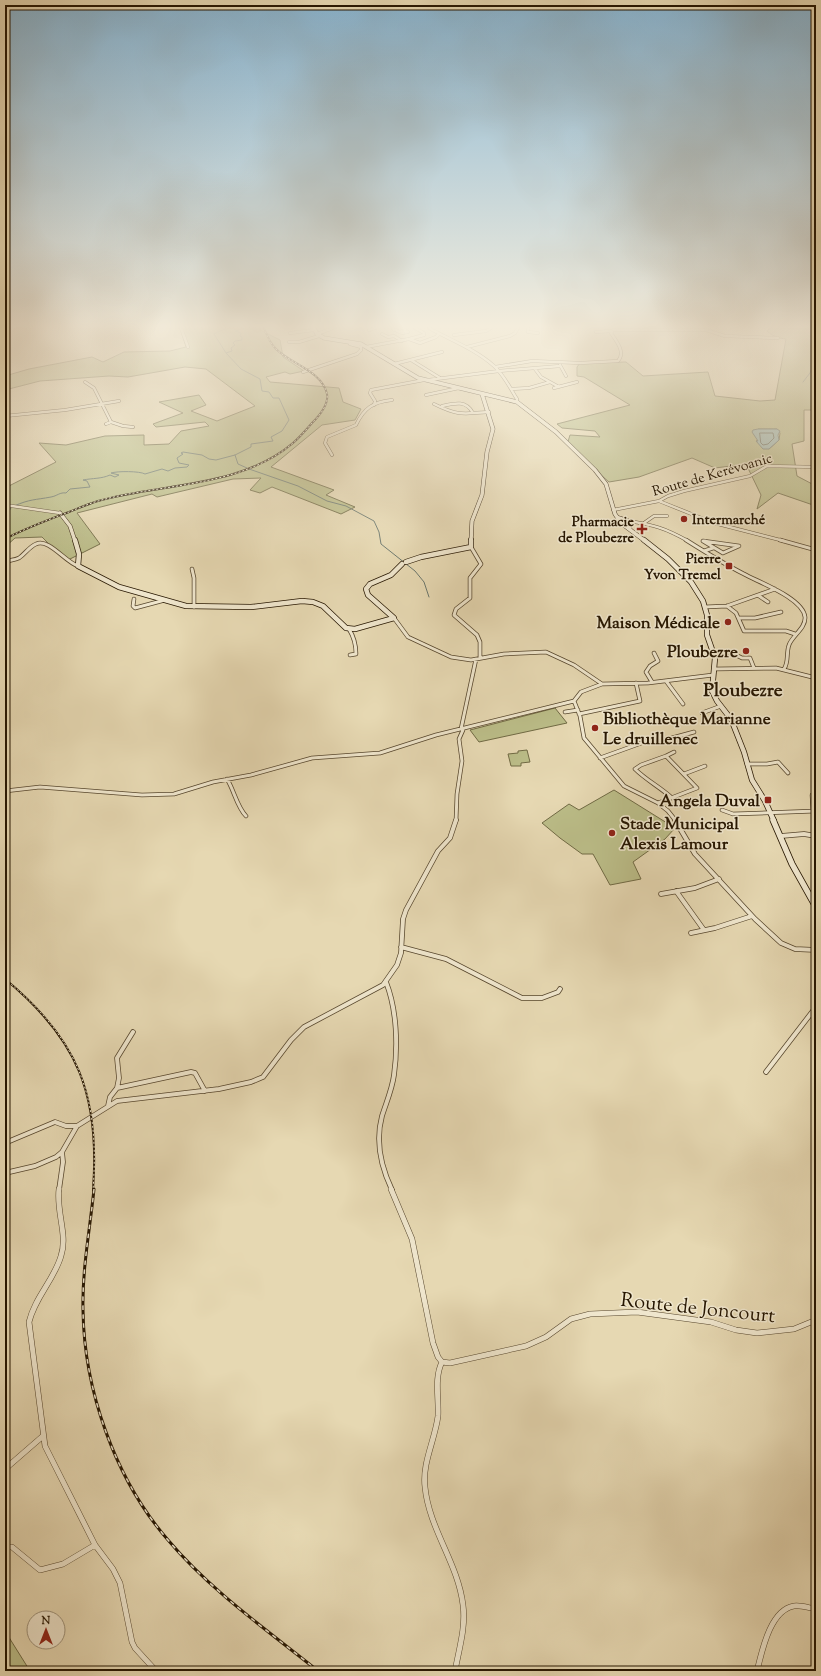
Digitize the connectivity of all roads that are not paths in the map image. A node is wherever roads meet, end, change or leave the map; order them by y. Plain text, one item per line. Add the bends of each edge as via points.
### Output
1 (88, 406) edge
2 (102, 406) edge
3 (372, 406) edge
4 (442, 406) edge
5 (470, 406) edge
6 (487, 406) edge
7 (523, 406) edge
8 (489, 412) junction
9 (473, 413) junction
10 (5, 416) edge
11 (111, 422) junction
12 (106, 424) dead end
13 (133, 427) dead end
14 (332, 455) dead end
15 (816, 467) edge
16 (660, 501) junction
17 (5, 505) edge
18 (614, 510) junction
19 (60, 514) joint
20 (667, 516) dead end
21 (626, 523) junction
22 (644, 524) junction
23 (472, 547) junction
24 (713, 548) junction
25 (816, 550) edge
26 (704, 551) junction
27 (7, 561) dead end
28 (78, 566) junction
29 (192, 569) dead end
30 (775, 589) junction
31 (759, 596) junction
32 (134, 599) dead end
33 (166, 600) junction
34 (768, 602) dead end
35 (727, 606) junction
36 (194, 607) junction
37 (705, 607) junction
38 (782, 612) dead end
39 (394, 618) junction
40 (739, 618) junction
41 (349, 629) junction
42 (795, 634) junction
43 (654, 653) dead end
44 (714, 654) junction
45 (350, 655) dead end
46 (480, 658) junction
47 (476, 659) junction
48 (754, 668) junction
49 (714, 669) junction
50 (784, 669) junction
51 (713, 676) junction
52 (816, 678) edge
53 (666, 681) junction
54 (652, 682) junction
55 (636, 683) junction
56 (602, 684) junction
57 (574, 701) junction
58 (683, 704) dead end
59 (721, 706) junction
60 (565, 712) dead end
61 (579, 712) junction
62 (702, 713) dead end
63 (466, 728) junction
64 (461, 730) junction
65 (694, 732) dead end
66 (674, 752) dead end
67 (666, 756) junction
68 (600, 758) junction
69 (747, 764) junction
70 (705, 766) dead end
71 (788, 773) dead end
72 (684, 774) junction
73 (227, 779) junction
74 (5, 791) edge
75 (812, 795) dead end
76 (672, 798) junction
77 (658, 803) junction
78 (722, 810) dead end
79 (814, 811) edge
80 (771, 813) junction
81 (246, 816) dead end
82 (781, 836) junction
83 (816, 836) edge
84 (719, 879) junction
85 (676, 891) junction
86 (661, 894) dead end
87 (816, 908) edge
88 (752, 916) junction
89 (704, 930) junction
90 (691, 933) dead end
91 (401, 947) junction
92 (816, 950) edge
93 (386, 982) junction
94 (560, 990) dead end
95 (816, 1007) edge
96 (133, 1032) dead end
97 (766, 1072) dead end
98 (117, 1088) junction
99 (205, 1091) junction
100 (108, 1106) junction
101 (77, 1126) junction
102 (5, 1143) edge
103 (62, 1152) junction
104 (5, 1173) edge
105 (816, 1320) edge
106 (442, 1362) junction
107 (43, 1436) junction
108 (5, 1469) edge
109 (95, 1545) junction
110 (5, 1546) edge
111 (816, 1609) edge
112 (156, 1671) edge
113 (455, 1671) edge
114 (757, 1671) edge

1 - 10 street
2 - 11 street
3 - 14 street via 361,413 356,425 326,438 325,443
4 - 9 street via 454,413
5 - 9 street
6 - 8 main road
7 - 18 main road via 552,428 588,463 606,484
8 - 9 street
8 - 23 main road via 493,429 487,452 482,495 472,521
11 - 12 street
11 - 13 street
15 - 16 street, Route de Kerévoanic via 767,466 750,476 684,491
16 - 18 street, Route de Kerévoanic
16 - 25 street via 714,523
17 - 19 street
18 - 21 main road via 617,517
19 - 28 main road via 70,526 79,554
20 - 22 street via 649,518
21 - 22 street
21 - 37 main road via 691,582
22 - 26 street via 668,530
23 - 39 main road via 404,563 391,576 370,584 366,589 368,595
23 - 46 street via 481,564 470,578 470,598 456,609 454,616 480,638
24 - 24 street via 723,553 739,546 703,540
24 - 26 street
26 - 30 street
27 - 28 street via 19,558 29,548 42,543 70,564
28 - 33 main road via 119,587
29 - 36 street
30 - 31 street
30 - 42 street via 802,610 804,623
31 - 34 street
31 - 35 street
32 - 33 street via 135,608
33 - 36 main road
35 - 37 street
35 - 40 street via 735,610
36 - 41 main road via 262,606 307,601 322,606
37 - 44 main road via 707,635
38 - 40 street via 754,618
39 - 41 main road
39 - 47 street via 414,641 450,657
40 - 42 street via 744,631 786,631
41 - 45 street via 356,648 356,654
42 - 50 street via 789,645
43 - 54 street via 658,661 646,672
44 - 48 street via 730,652 742,658 750,658
44 - 49 main road
46 - 47 street
46 - 56 street via 504,654 548,653 574,665
47 - 64 street
48 - 49 street
48 - 50 street
49 - 51 main road
50 - 52 street
51 - 53 street
51 - 59 main road via 712,691
53 - 54 street
53 - 58 street
54 - 55 street
55 - 56 street
55 - 61 street via 641,696 640,702
56 - 57 street via 581,692
57 - 61 street
57 - 63 street
59 - 62 street
59 - 69 main road via 731,719
60 - 61 street
61 - 68 street via 584,738
63 - 64 street
63 - 91 street via 460,734 462,761 456,823 450,838 438,851 402,919
64 - 73 street via 428,737 380,753 312,758
65 - 68 street via 657,742 647,741
66 - 67 street
67 - 72 street
67 - 76 street via 635,769
68 - 77 street via 624,786
69 - 71 street via 778,762
69 - 80 main road via 752,780
70 - 72 street
72 - 76 street via 696,789
73 - 74 street via 165,796 40,787
73 - 81 street via 241,811
75 - 79 street
76 - 77 street
77 - 84 street via 673,817 692,849
78 - 80 street via 733,814
79 - 80 street
80 - 82 main road
82 - 83 street
82 - 87 main road via 792,864
84 - 85 street via 695,888
84 - 88 street
85 - 86 street
85 - 89 street
88 - 89 street
88 - 92 street via 786,946
89 - 90 street
91 - 93 street via 399,961
91 - 94 street via 446,959 522,998 542,998
93 - 99 street via 304,1027 263,1077 241,1085
93 - 106 street via 391,994 395,1046 394,1075 379,1132 380,1156 410,1232 433,1343
95 - 97 street
96 - 98 street via 117,1058
98 - 99 street via 191,1072 195,1073
98 - 100 street via 110,1097
99 - 100 street via 117,1101
100 - 101 street
101 - 102 street via 55,1122
101 - 103 street
103 - 104 street via 46,1162
103 - 107 street via 64,1160 58,1199 62,1253 32,1309 30,1322
105 - 106 street, Route de Joncourt via 794,1329 757,1333 711,1322 637,1312 590,1314 571,1319 546,1337 526,1346 450,1363
106 - 113 street via 438,1370 436,1426 425,1468 425,1486 432,1516 463,1604 464,1620
107 - 108 street
107 - 109 street via 45,1446
109 - 110 street via 63,1564 40,1570 12,1547
109 - 112 street via 114,1569 120,1583 134,1648
111 - 114 street via 794,1606 782,1611 763,1644

